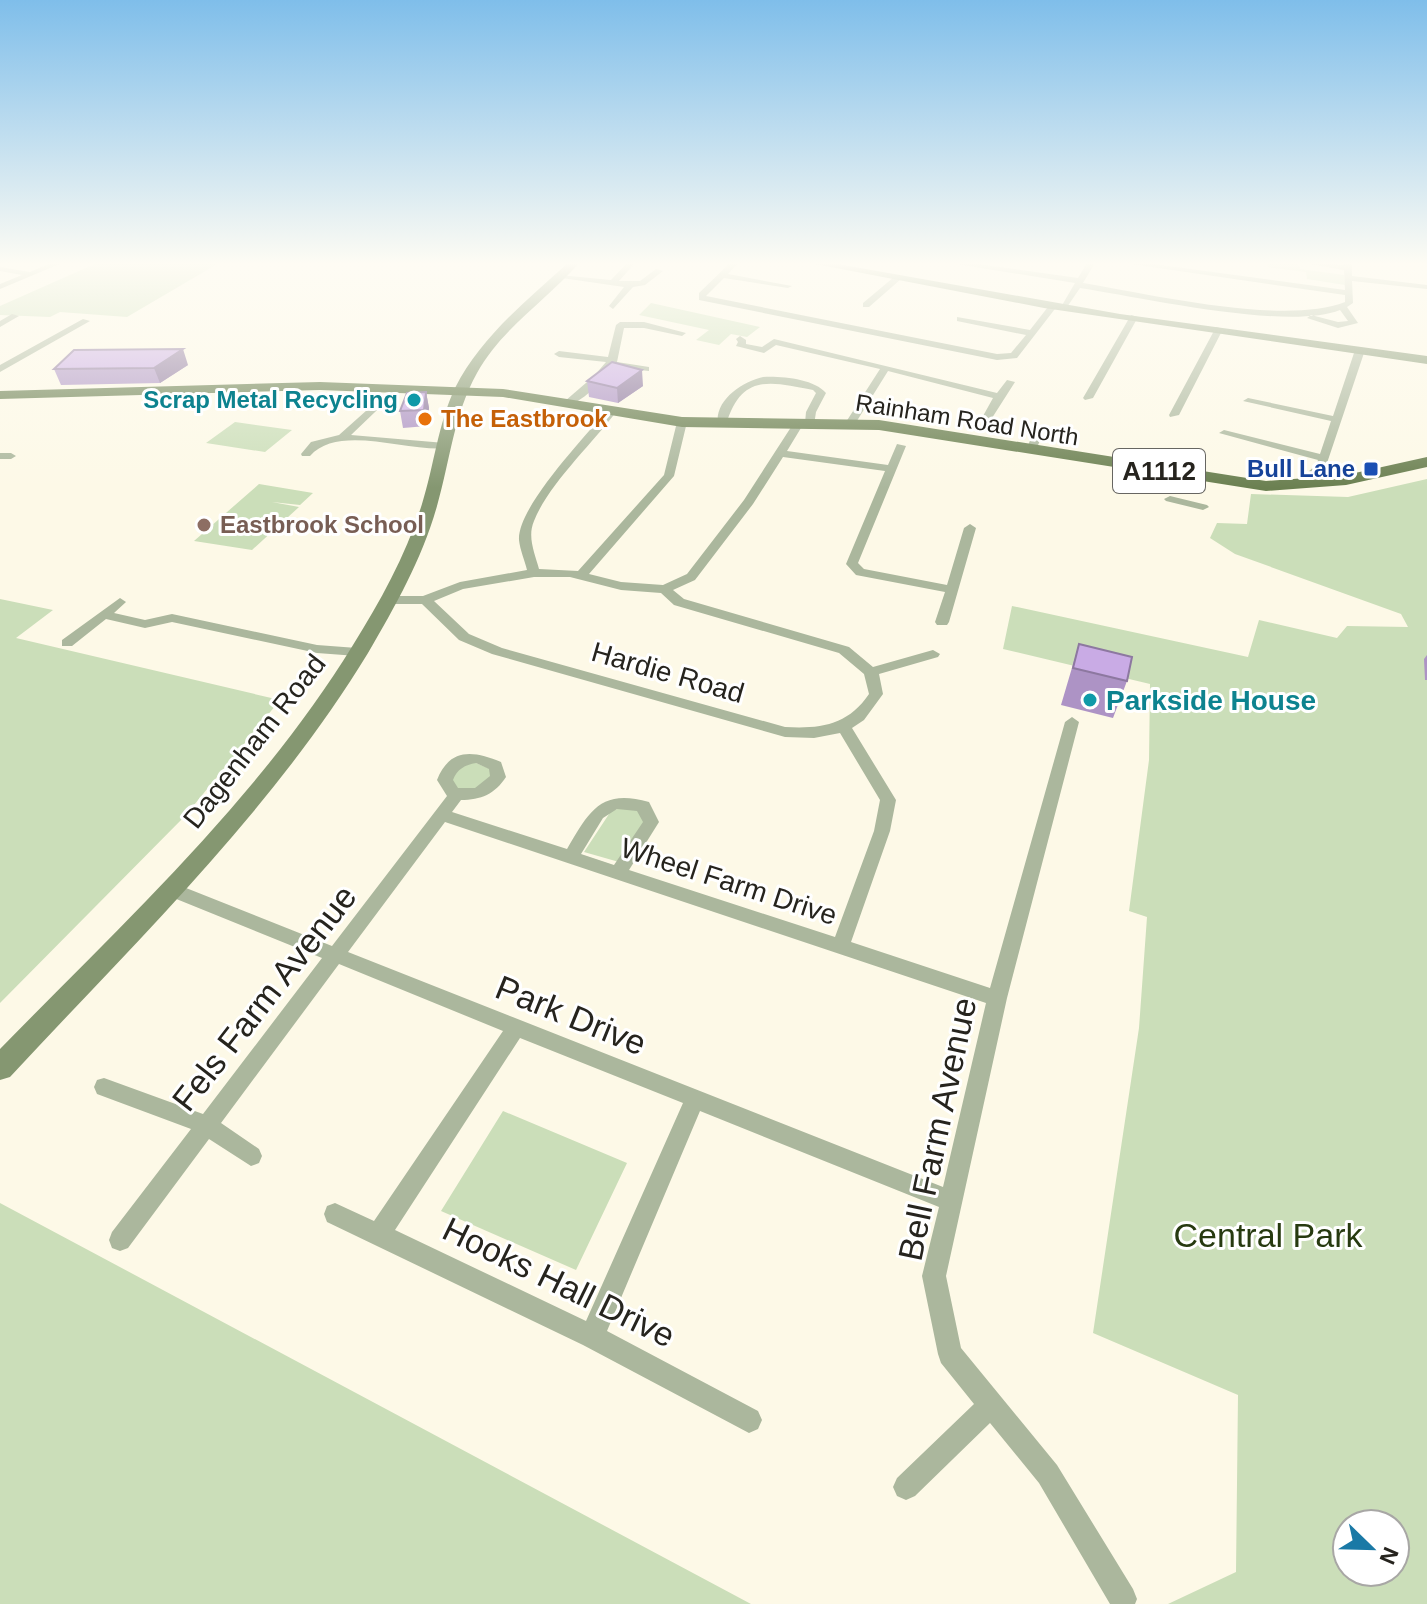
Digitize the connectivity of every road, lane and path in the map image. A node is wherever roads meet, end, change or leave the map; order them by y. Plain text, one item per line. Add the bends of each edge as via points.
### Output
1 (56, 338) edge
2 (495, 338) edge
3 (618, 338) edge
4 (779, 338) edge
5 (901, 338) edge
6 (1028, 338) edge
7 (1122, 338) edge
8 (1214, 338) edge
9 (1271, 338) edge
10 (740, 339) dead end
11 (774, 342) junction
12 (1359, 353) junction
13 (559, 354) dead end
14 (1427, 360) edge
15 (613, 362) junction
16 (886, 368) junction
17 (0, 369) edge
18 (646, 369) dead end
19 (1010, 382) dead end
20 (395, 388) junction
21 (460, 391) junction
22 (0, 395) edge
23 (999, 397) junction
24 (1088, 398) dead end
25 (1248, 401) dead end
26 (568, 403) junction
27 (611, 412) junction
28 (1174, 415) dead end
29 (988, 416) dead end
30 (1334, 419) junction
31 (682, 422) junction
32 (851, 422) junction
33 (722, 423) junction
34 (804, 423) junction
35 (831, 423) junction
36 (1224, 433) dead end
37 (343, 437) junction
38 (445, 446) junction
39 (901, 446) dead end
40 (778, 453) junction
41 (306, 454) dead end
42 (1322, 462) junction
43 (1427, 462) edge
44 (891, 469) junction
45 (1427, 470) edge
46 (1347, 480) junction
47 (1298, 486) junction
48 (1170, 499) dead end
49 (1203, 507) dead end
50 (970, 528) dead end
51 (534, 573) junction
52 (581, 576) junction
53 (665, 589) junction
54 (950, 589) junction
55 (390, 600) junction
56 (425, 600) junction
57 (120, 602) dead end
58 (104, 615) junction
59 (942, 622) dead end
60 (67, 643) dead end
61 (357, 652) junction
62 (933, 654) dead end
63 (871, 672) junction
64 (1072, 722) dead end
65 (845, 729) junction
66 (457, 794) dead end
67 (443, 815) junction
68 (570, 858) junction
69 (618, 873) junction
70 (170, 889) junction
71 (840, 947) junction
72 (338, 956) junction
73 (997, 998) junction
74 (516, 1027) junction
75 (0, 1068) edge
76 (104, 1087) dead end
77 (695, 1099) junction
78 (207, 1125) junction
79 (251, 1156) dead end
80 (949, 1200) junction
81 (335, 1214) dead end
82 (379, 1234) junction
83 (120, 1240) dead end
84 (592, 1336) junction
85 (990, 1406) junction
86 (749, 1420) dead end
87 (906, 1487) dead end
88 (1123, 1599) dead end

1 - 17 street
2 - 21 street, Dagenham Road
3 - 15 street
4 - 11 street
5 - 6 street via 997,357 1014,356
7 - 24 street
8 - 28 street
9 - 12 street
10 - 11 street via 740,346 764,350
11 - 16 street
12 - 14 street
12 - 30 street
13 - 15 street
15 - 18 street
15 - 26 street
16 - 23 street
16 - 32 street
19 - 23 street
20 - 21 main road, A1112
20 - 22 main road, A1112
20 - 37 street
21 - 26 main road, Rainham Road North / A1112
21 - 38 street, Dagenham Road
23 - 29 street
25 - 30 street
26 - 27 main road, Rainham Road North / A1112
27 - 31 main road, Rainham Road North / A1112
27 - 51 street via 527,522 525,540
30 - 42 street
31 - 33 main road, Rainham Road North / A1112
31 - 52 street via 669,476
32 - 35 main road, Rainham Road North / A1112
32 - 47 main road, Rainham Road North / A1112 via 1032,440 1215,481
33 - 34 main road, Rainham Road North / A1112
33 - 34 street via 724,408 748,382 765,378 821,393
34 - 35 main road, Rainham Road North / A1112
34 - 40 street
35 - 45 main road, Rainham Road North / A1112 via 1268,491 1314,492
36 - 42 street
37 - 38 street
37 - 41 street via 315,444
38 - 55 street, Dagenham Road
39 - 44 street
40 - 44 street
40 - 53 street via 749,502 691,577
42 - 46 street
42 - 47 street
43 - 46 main road, Rainham Road North / A1112
44 - 54 street via 852,564 860,572
46 - 47 main road, Rainham Road North / A1112
48 - 49 street
50 - 54 street
51 - 52 street
51 - 56 street via 460,586
52 - 53 street
53 - 63 street via 679,602 844,650
54 - 59 street
55 - 56 street
55 - 61 street, Dagenham Road
56 - 65 street, Hardie Road via 464,637 497,651 785,732
57 - 58 street
58 - 60 street
58 - 61 street via 145,624 172,618 317,649
61 - 70 street, Dagenham Road via 300,736
62 - 63 street
63 - 65 street via 876,694 865,713
64 - 73 street, Bell Farm Avenue
65 - 71 street via 888,800
66 - 67 street, Fels Farm Avenue
67 - 68 street, Wheel Farm Drive
67 - 72 street, Fels Farm Avenue
68 - 69 street, Wheel Farm Drive
68 - 69 street via 603,806 622,799 643,806 651,822
69 - 71 street, Wheel Farm Drive
70 - 72 street, Park Drive
70 - 75 street, Dagenham Road
71 - 73 street, Wheel Farm Drive
72 - 74 street, Park Drive
72 - 78 street, Fels Farm Avenue
73 - 80 street, Bell Farm Avenue
74 - 77 street, Park Drive
74 - 82 street
76 - 78 street
77 - 80 street, Park Drive
77 - 84 street
78 - 79 street
78 - 83 street, Fels Farm Avenue
80 - 85 street, Bell Farm Avenue via 934,1276 950,1354
81 - 82 street, Hooks Hall Drive
82 - 84 street, Hooks Hall Drive
84 - 86 street, Hooks Hall Drive
85 - 87 street
85 - 88 street, Bell Farm Avenue via 1048,1474

